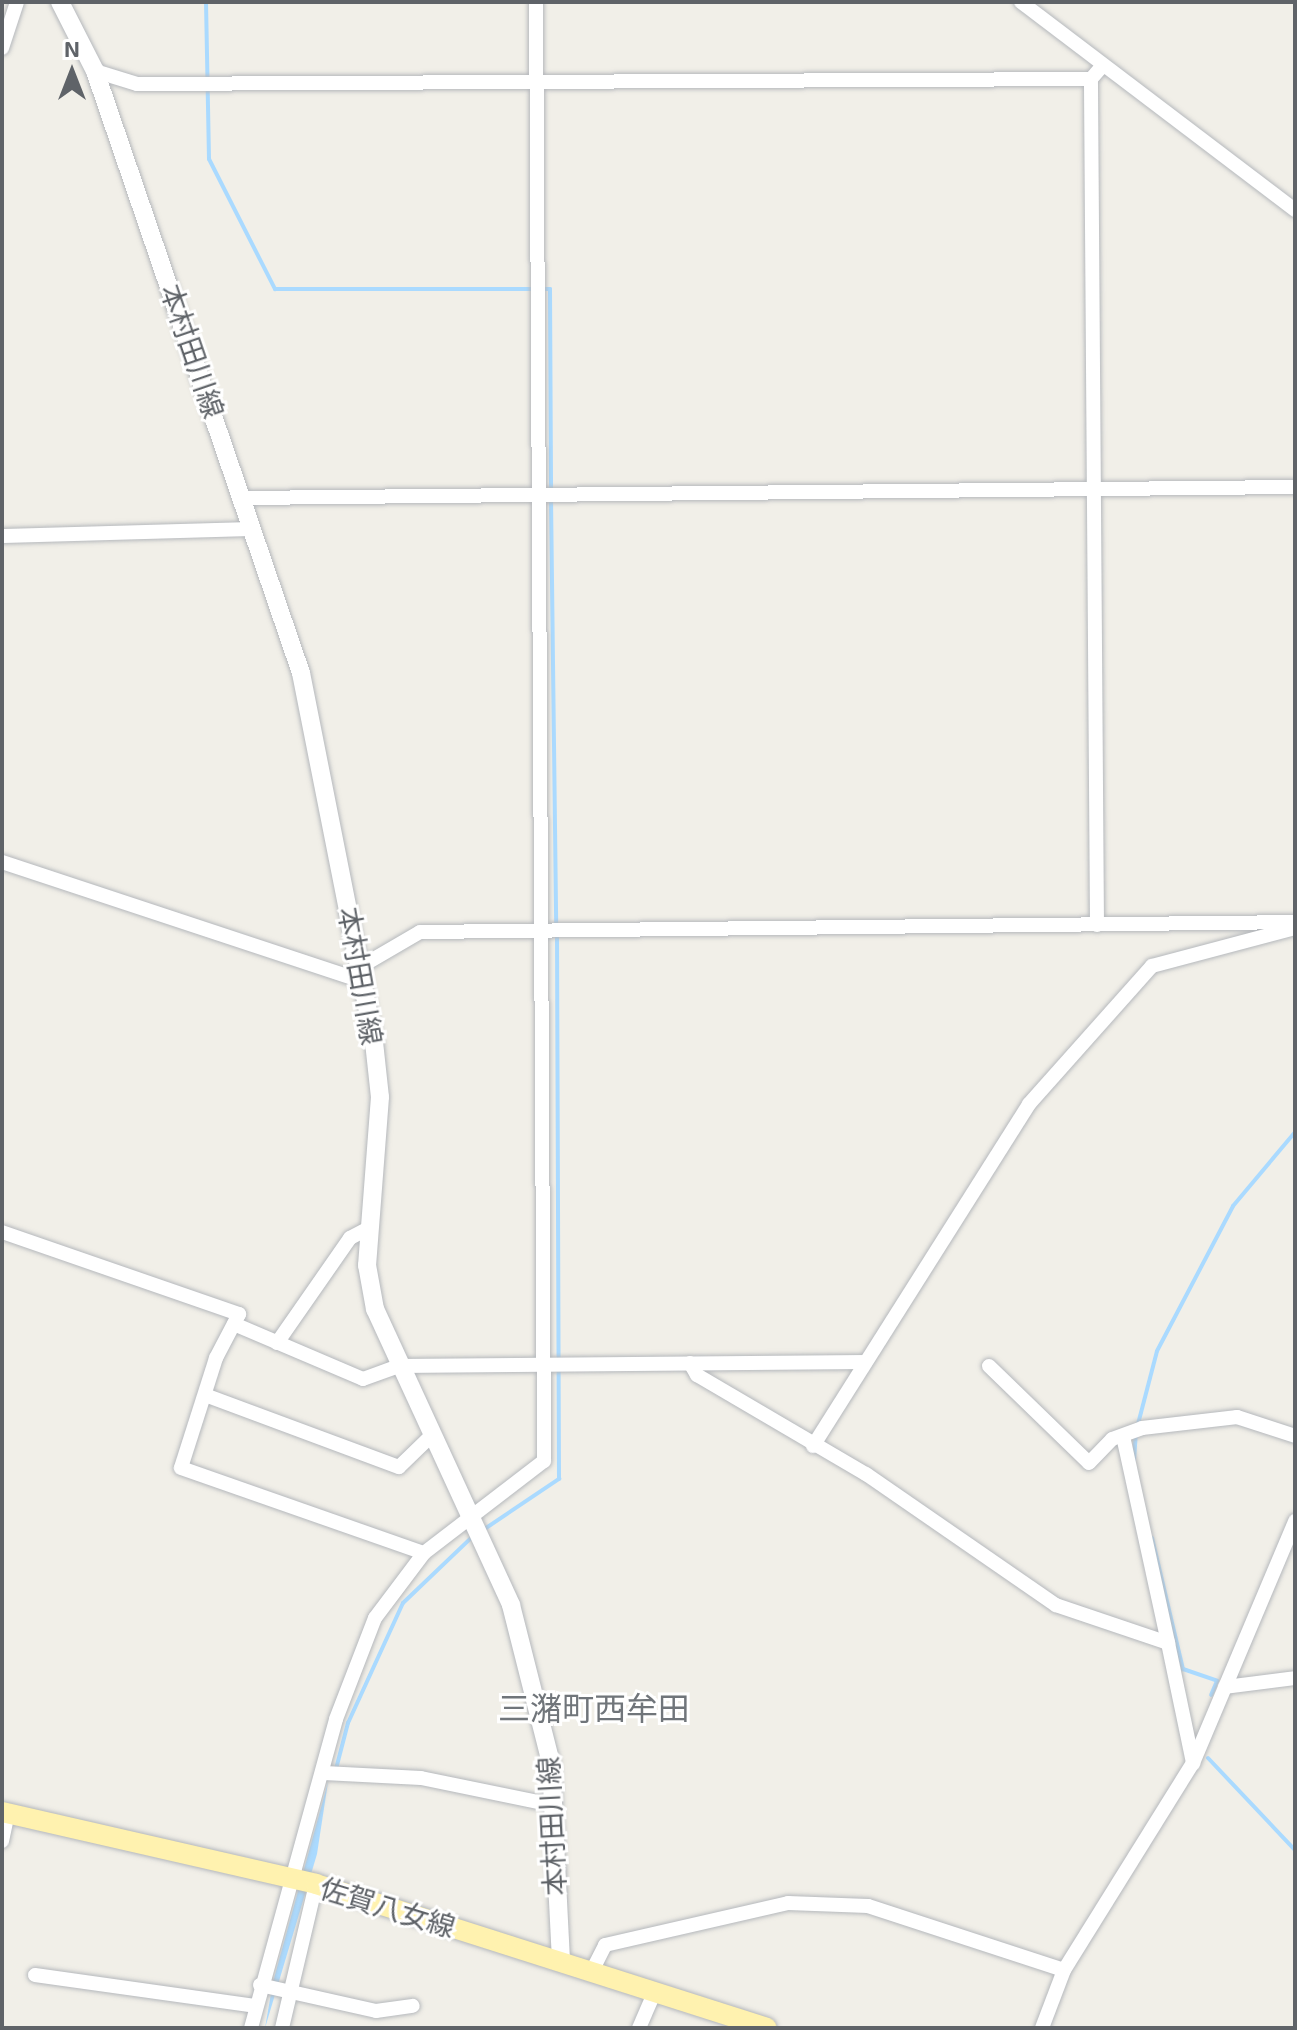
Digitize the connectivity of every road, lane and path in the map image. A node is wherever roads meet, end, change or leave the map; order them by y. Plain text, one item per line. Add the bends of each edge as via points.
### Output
1 (17, 2) edge
2 (60, 2) edge
3 (536, 2) edge
4 (1021, 2) edge
5 (2, 46) edge
6 (1103, 65) junction
7 (95, 71) junction
8 (1091, 79) junction
9 (535, 81) junction
10 (1295, 210) edge
11 (1295, 487) edge
12 (1094, 490) junction
13 (542, 494) junction
14 (243, 498) junction
15 (253, 529) junction
16 (2, 536) edge
17 (2, 862) edge
18 (1097, 925) junction
19 (1295, 925) edge
20 (545, 930) junction
21 (361, 974) junction
22 (367, 1229) junction
23 (2, 1232) edge
24 (234, 1324) junction
25 (277, 1343) junction
26 (866, 1362) junction
27 (546, 1363) junction
28 (690, 1363) junction
29 (398, 1366) junction
30 (989, 1366) dead end
31 (205, 1395) junction
32 (432, 1435) junction
33 (1123, 1436) junction
34 (1295, 1436) edge
35 (813, 1446) junction
36 (473, 1517) junction
37 (1295, 1521) edge
38 (424, 1553) junction
39 (1168, 1643) junction
40 (1295, 1678) edge
41 (1225, 1687) junction
42 (1193, 1763) junction
43 (324, 1773) junction
44 (553, 1805) junction
45 (5, 1812) edge
46 (2, 1841) edge
47 (307, 1882) junction
48 (561, 1959) junction
49 (1064, 1970) junction
50 (592, 1971) junction
51 (35, 1975) dead end
52 (260, 1985) junction
53 (655, 1991) junction
54 (288, 1993) junction
55 (255, 2006) junction
56 (413, 2006) dead end
57 (251, 2028) edge
58 (282, 2028) edge
59 (639, 2028) edge
60 (767, 2028) edge
61 (1042, 2028) edge

1 - 5 street
2 - 7 main road, 本村田川線
3 - 9 street
4 - 6 street
6 - 8 street
6 - 10 street
7 - 9 street via 137,84
7 - 14 main road, 本村田川線
8 - 9 street
8 - 12 street
9 - 13 street
11 - 12 street
12 - 13 street
12 - 18 street
13 - 14 street
13 - 20 street
14 - 15 main road, 本村田川線
15 - 16 street
15 - 21 main road, 本村田川線 via 301,673
17 - 21 street
18 - 19 street
18 - 20 street
19 - 26 street via 1152,966 1029,1104
20 - 21 street via 420,932
20 - 27 street
21 - 22 main road, 本村田川線 via 380,1097
22 - 25 street via 350,1238
22 - 29 main road, 本村田川線 via 375,1309
23 - 24 street via 239,1314
24 - 25 street
24 - 31 street
25 - 29 street via 363,1379
26 - 28 street
26 - 35 street
27 - 28 street
27 - 29 street
27 - 36 street via 544,1461
28 - 35 street via 697,1375
29 - 32 main road, 本村田川線
30 - 33 street via 1089,1463
31 - 32 street via 399,1467
31 - 38 street via 181,1468
32 - 36 main road, 本村田川線
33 - 34 street via 1224,1417
33 - 39 street
35 - 39 street via 866,1474 1056,1605
36 - 38 street
36 - 44 main road, 本村田川線 via 519,1635 551,1763
37 - 41 street
38 - 43 street via 375,1618 336,1719
39 - 42 street
40 - 41 street
41 - 42 street
42 - 49 street
43 - 44 street via 421,1778
43 - 47 street
44 - 48 main road, 本村田川線
45 - 46 street
45 - 47 main road, 佐賀八女線
47 - 48 main road, 佐賀八女線
47 - 52 street
47 - 54 street
48 - 50 main road, 佐賀八女線
49 - 50 street via 868,1906 788,1903 605,1945
49 - 61 street
50 - 53 main road, 佐賀八女線
51 - 55 street
52 - 54 street
52 - 55 street
53 - 59 street
53 - 60 main road, 佐賀八女線
54 - 56 street via 376,2011
54 - 58 street
55 - 57 street

